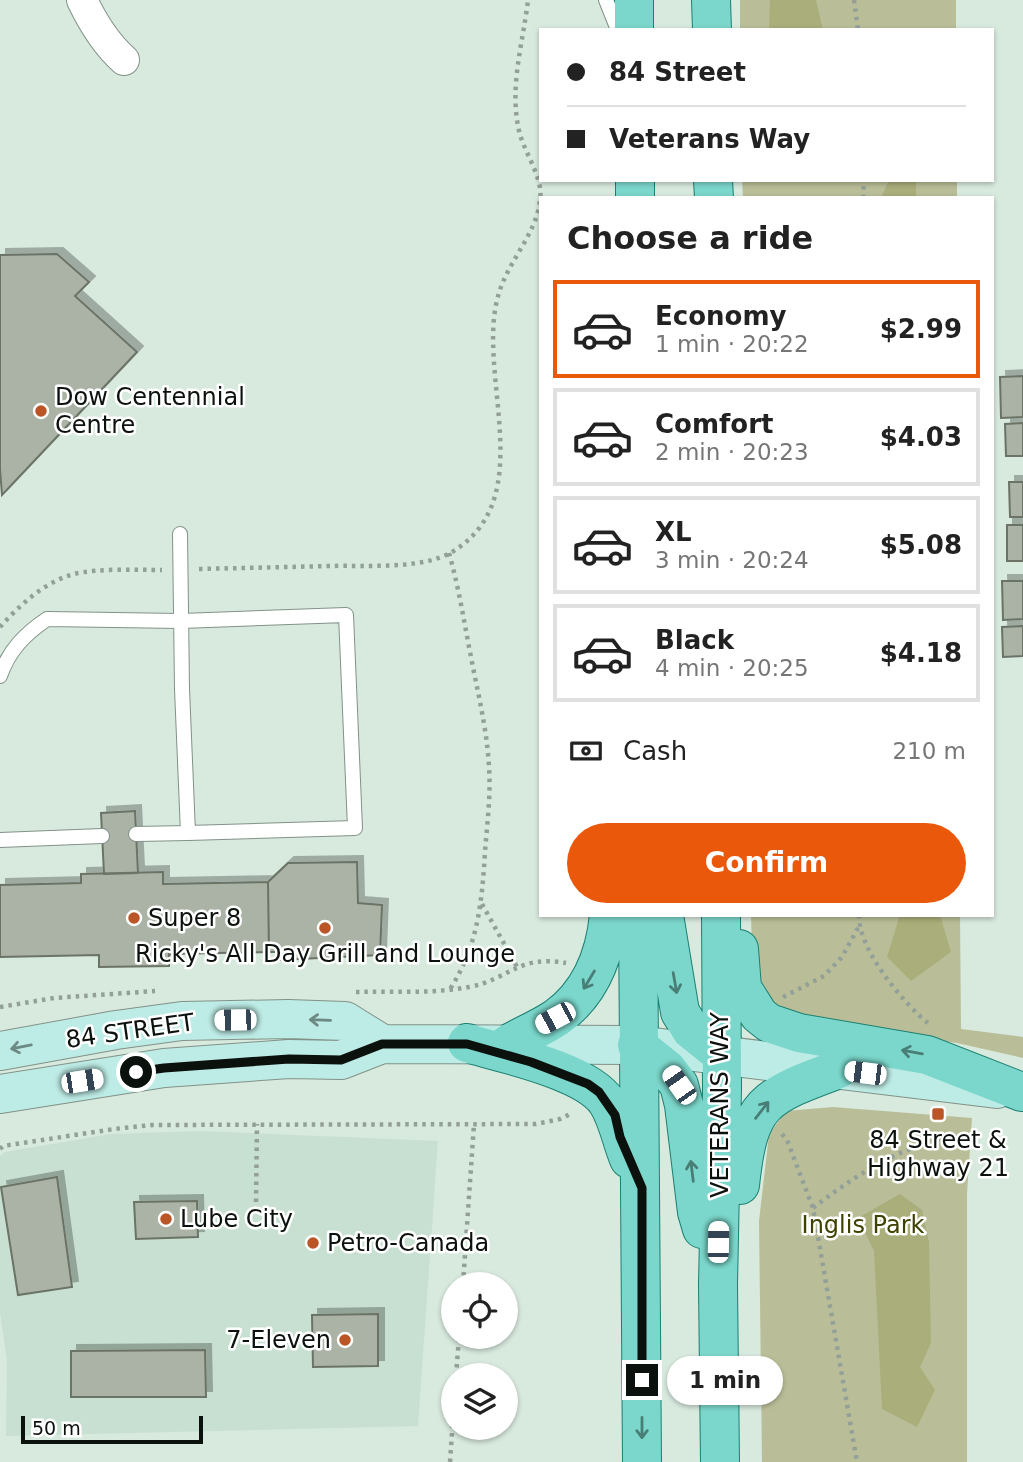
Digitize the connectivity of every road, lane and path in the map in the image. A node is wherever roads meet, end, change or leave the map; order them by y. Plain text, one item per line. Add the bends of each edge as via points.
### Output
1 (82, 0) edge
2 (528, 0) edge
3 (606, 0) edge
4 (634, 0) edge
5 (711, 0) edge
6 (853, 0) edge
7 (617, 28) edge
8 (634, 28) edge
9 (712, 28) edge
10 (858, 28) edge
11 (124, 60) dead end
12 (539, 181) edge
13 (539, 208) edge
14 (180, 534) dead end
15 (449, 553) junction
16 (180, 569) junction
17 (181, 621) junction
18 (0, 627) edge
19 (0, 676) edge
20 (188, 833) junction
21 (136, 834) dead end
22 (102, 836) dead end
23 (0, 840) edge
24 (482, 904) junction
25 (608, 917) edge
26 (638, 917) edge
27 (664, 917) edge
28 (721, 917) edge
29 (739, 917) edge
30 (859, 917) edge
31 (859, 926) junction
32 (517, 967) dead end
33 (450, 989) dead end
34 (759, 1014) junction
35 (937, 1031) dead end
36 (382, 1044) junction
37 (467, 1044) junction
38 (508, 1044) junction
39 (637, 1045) junction
40 (0, 1051) edge
41 (722, 1055) junction
42 (839, 1069) junction
43 (599, 1092) junction
44 (1023, 1093) edge
45 (0, 1094) edge
46 (759, 1111) junction
47 (257, 1124) junction
48 (474, 1124) junction
49 (957, 1137) dead end
50 (1, 1146) edge
51 (642, 1188) junction
52 (256, 1202) dead end
53 (813, 1208) junction
54 (718, 1242) junction
55 (464, 1272) edge
56 (718, 1285) junction
57 (452, 1440) edge
58 (450, 1462) edge
59 (642, 1462) edge
60 (720, 1462) edge
61 (857, 1462) edge

1 - 11 street via 103,38
2 - 12 path via 514,86 515,108 518,129
3 - 7 lane
4 - 8 main road
5 - 9 main road
6 - 10 path
13 - 15 path via 499,293 495,316 497,486 482,525
14 - 16 lane
15 - 16 path via 397,564
15 - 24 path via 483,709 489,769
16 - 17 lane
16 - 18 path via 75,574 43,588
17 - 19 lane via 47,619 29,631 6,658
17 - 20 lane
17 - 20 lane via 346,615 355,828
20 - 21 lane
22 - 23 lane
24 - 32 path
24 - 33 path via 470,953
25 -> 38 main road via 599,964 572,1004
26 - 39 main road
27 -> 41 main road via 680,1012 691,1030
28 - 41 main road, VETERANS WAY
29 - 34 main road via 742,988
30 - 31 path
31 - 34 path via 842,957 824,976
31 - 35 path via 898,993
44 -> 34 main road via 927,1055 799,1033 769,1023
36 - 37 street, 84 STREET
36 -> 40 street, 84 STREET via 345,1021 183,1021
36 - 45 street, 84 STREET via 341,1060 164,1068
37 - 38 street, 84 STREET
37 - 43 main road via 576,1078
38 - 39 street, 84 STREET
39 - 41 street, 84 STREET
39 - 51 main road
56 -> 39 main road via 697,1212 679,1085
41 - 42 street, 84 STREET
41 - 54 main road, VETERANS WAY
42 - 44 street, 84 STREET
46 -> 42 main road via 780,1092
43 - 48 path via 560,1119 536,1124
43 - 51 main road via 615,1115
46 - 53 path via 787,1140
46 - 54 main road via 745,1144 739,1200
47 - 48 path
47 - 50 path via 139,1126
47 - 52 path
48 - 55 path
49 - 53 path via 914,1146 883,1161
51 -> 59 main road
53 - 61 path
54 - 56 main road, VETERANS WAY
56 - 60 main road, VETERANS WAY
57 - 58 path

